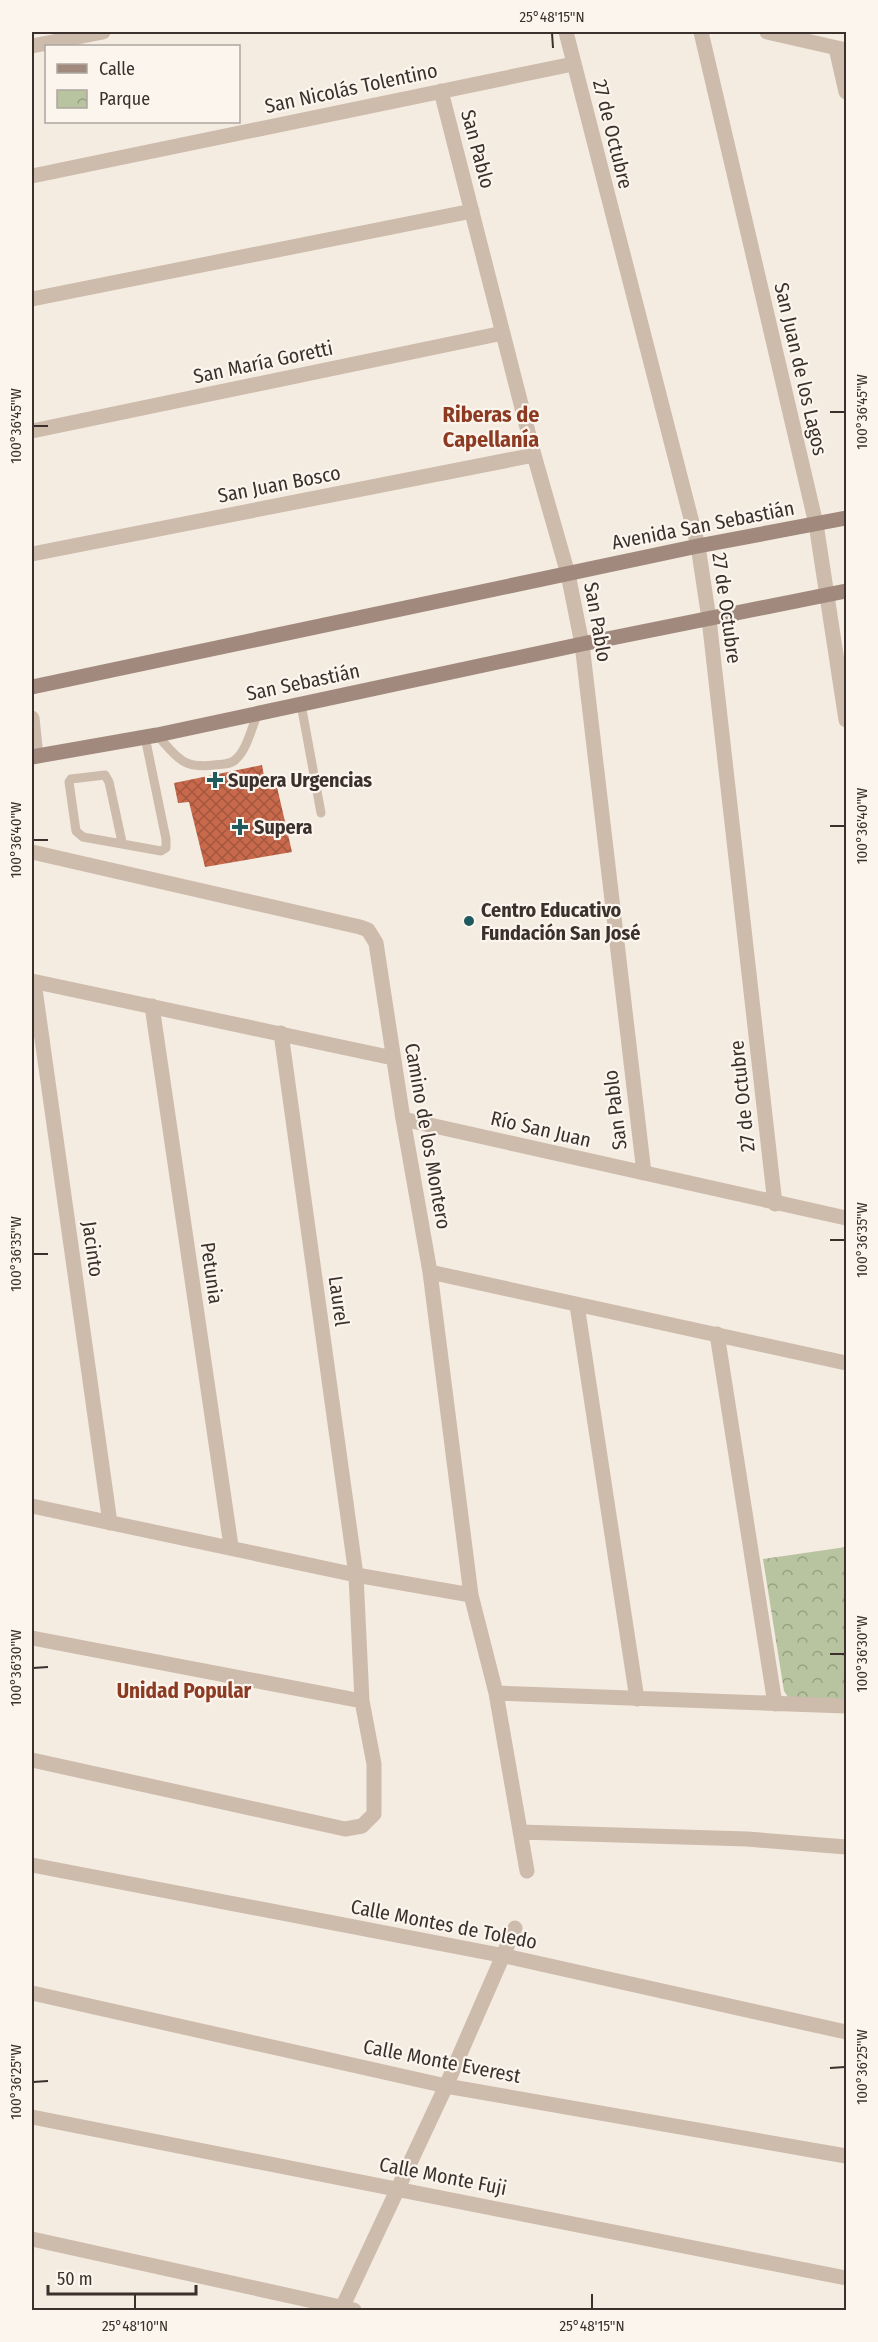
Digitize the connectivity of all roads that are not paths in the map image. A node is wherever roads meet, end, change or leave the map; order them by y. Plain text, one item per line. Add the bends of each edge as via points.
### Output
1 (103, 32) edge
2 (566, 32) edge
3 (701, 32) edge
4 (767, 32) edge
5 (32, 46) edge
6 (841, 49) edge
7 (573, 64) junction
8 (441, 91) junction
9 (846, 92) edge
10 (32, 176) edge
11 (472, 211) junction
12 (32, 298) edge
13 (503, 333) junction
14 (32, 431) edge
15 (534, 455) junction
16 (846, 518) edge
17 (816, 524) junction
18 (698, 546) junction
19 (32, 554) edge
20 (568, 574) junction
21 (846, 591) edge
22 (829, 594) junction
23 (709, 619) junction
24 (582, 644) junction
25 (32, 687) edge
26 (301, 704) junction
27 (258, 713) junction
28 (32, 718) edge
29 (846, 720) edge
30 (151, 736) junction
31 (34, 757) edge
32 (321, 813) dead end
33 (123, 842) junction
34 (32, 852) edge
35 (33, 982) edge
36 (152, 1006) junction
37 (280, 1033) junction
38 (393, 1058) junction
39 (403, 1119) junction
40 (644, 1173) junction
41 (775, 1204) junction
42 (846, 1218) edge
43 (430, 1272) junction
44 (577, 1305) junction
45 (717, 1334) junction
46 (846, 1363) edge
47 (32, 1506) edge
48 (110, 1523) junction
49 (231, 1546) junction
50 (357, 1575) junction
51 (471, 1595) junction
52 (32, 1638) edge
53 (496, 1693) junction
54 (638, 1699) junction
55 (362, 1701) junction
56 (775, 1704) junction
57 (846, 1706) edge
58 (32, 1760) edge
59 (520, 1832) junction
60 (846, 1847) edge
61 (32, 1865) edge
62 (527, 1871) dead end
63 (515, 1928) dead end
64 (505, 1956) junction
65 (32, 1993) edge
66 (846, 2032) edge
67 (446, 2086) junction
68 (32, 2117) edge
69 (846, 2156) edge
70 (398, 2188) junction
71 (32, 2240) edge
72 (846, 2278) edge
73 (346, 2310) edge

1 - 5 street
2 - 7 street, 27 de Octubre
3 - 17 street, San Juan de los Lagos
4 - 6 street
6 - 9 street
7 - 8 street, San Nicolás Tolentino
7 - 18 street, 27 de Octubre
8 - 10 street, San Nicolás Tolentino
8 - 11 street, San Pablo
11 - 12 street
11 - 13 street, San Pablo
13 - 14 street, San María Goretti
13 - 15 street, San Pablo
15 - 19 street, San Juan Bosco
15 - 20 street, San Pablo
16 - 17 main road, Avenida San Sebastián
17 - 18 main road, Avenida San Sebastián
17 - 22 street, San Juan de los Lagos
18 - 20 main road, Avenida San Sebastián
18 - 23 street, 27 de Octubre
20 - 24 street, San Pablo
20 - 25 main road
21 - 22 main road
22 - 23 main road
22 - 29 street, San Juan de los Lagos
23 - 24 main road
23 - 41 street, 27 de Octubre
24 - 26 main road, San Sebastián
24 - 40 street, San Pablo
26 - 27 main road, San Sebastián
26 - 32 lane
27 - 30 main road, San Sebastián
27 - 30 lane via 241,753 231,763 189,765
28 - 31 street
30 - 31 main road, San Sebastián
30 - 33 lane via 166,848 162,851
33 - 33 lane via 105,775 71,779 76,831 83,837
34 - 38 street, Camino de los Montero via 368,930 376,943
35 - 36 street
35 - 48 street, Jacinto
36 - 37 street
36 - 49 street, Petunia
37 - 38 street
37 - 50 street, Laurel
38 - 39 street, Camino de los Montero
39 - 40 street, Río San Juan
39 - 43 street, Camino de los Montero
40 - 41 street, Río San Juan
41 - 42 street, Río San Juan
43 - 44 street
43 - 51 street, Camino de los Montero
44 - 45 street
44 - 54 street
45 - 46 street
45 - 56 street
47 - 48 street
48 - 49 street
49 - 50 street
50 - 51 street
50 - 55 street, Laurel
51 - 53 street, Camino de los Montero
52 - 55 street
53 - 54 street
53 - 59 street, Camino de los Montero
54 - 56 street
55 - 58 street, Laurel via 374,1764 376,1805 374,1814 362,1826 345,1829
56 - 57 street
59 - 60 street via 747,1839
59 - 62 street, Camino de los Montero
61 - 64 street, Calle Montes de Toledo
63 - 64 street
64 - 66 street, Calle Montes de Toledo
64 - 67 street
65 - 67 street, Calle Monte Everest
67 - 69 street, Calle Monte Everest
67 - 70 street
68 - 70 street, Calle Monte Fuji
70 - 72 street, Calle Monte Fuji
70 - 73 street
71 - 73 street

